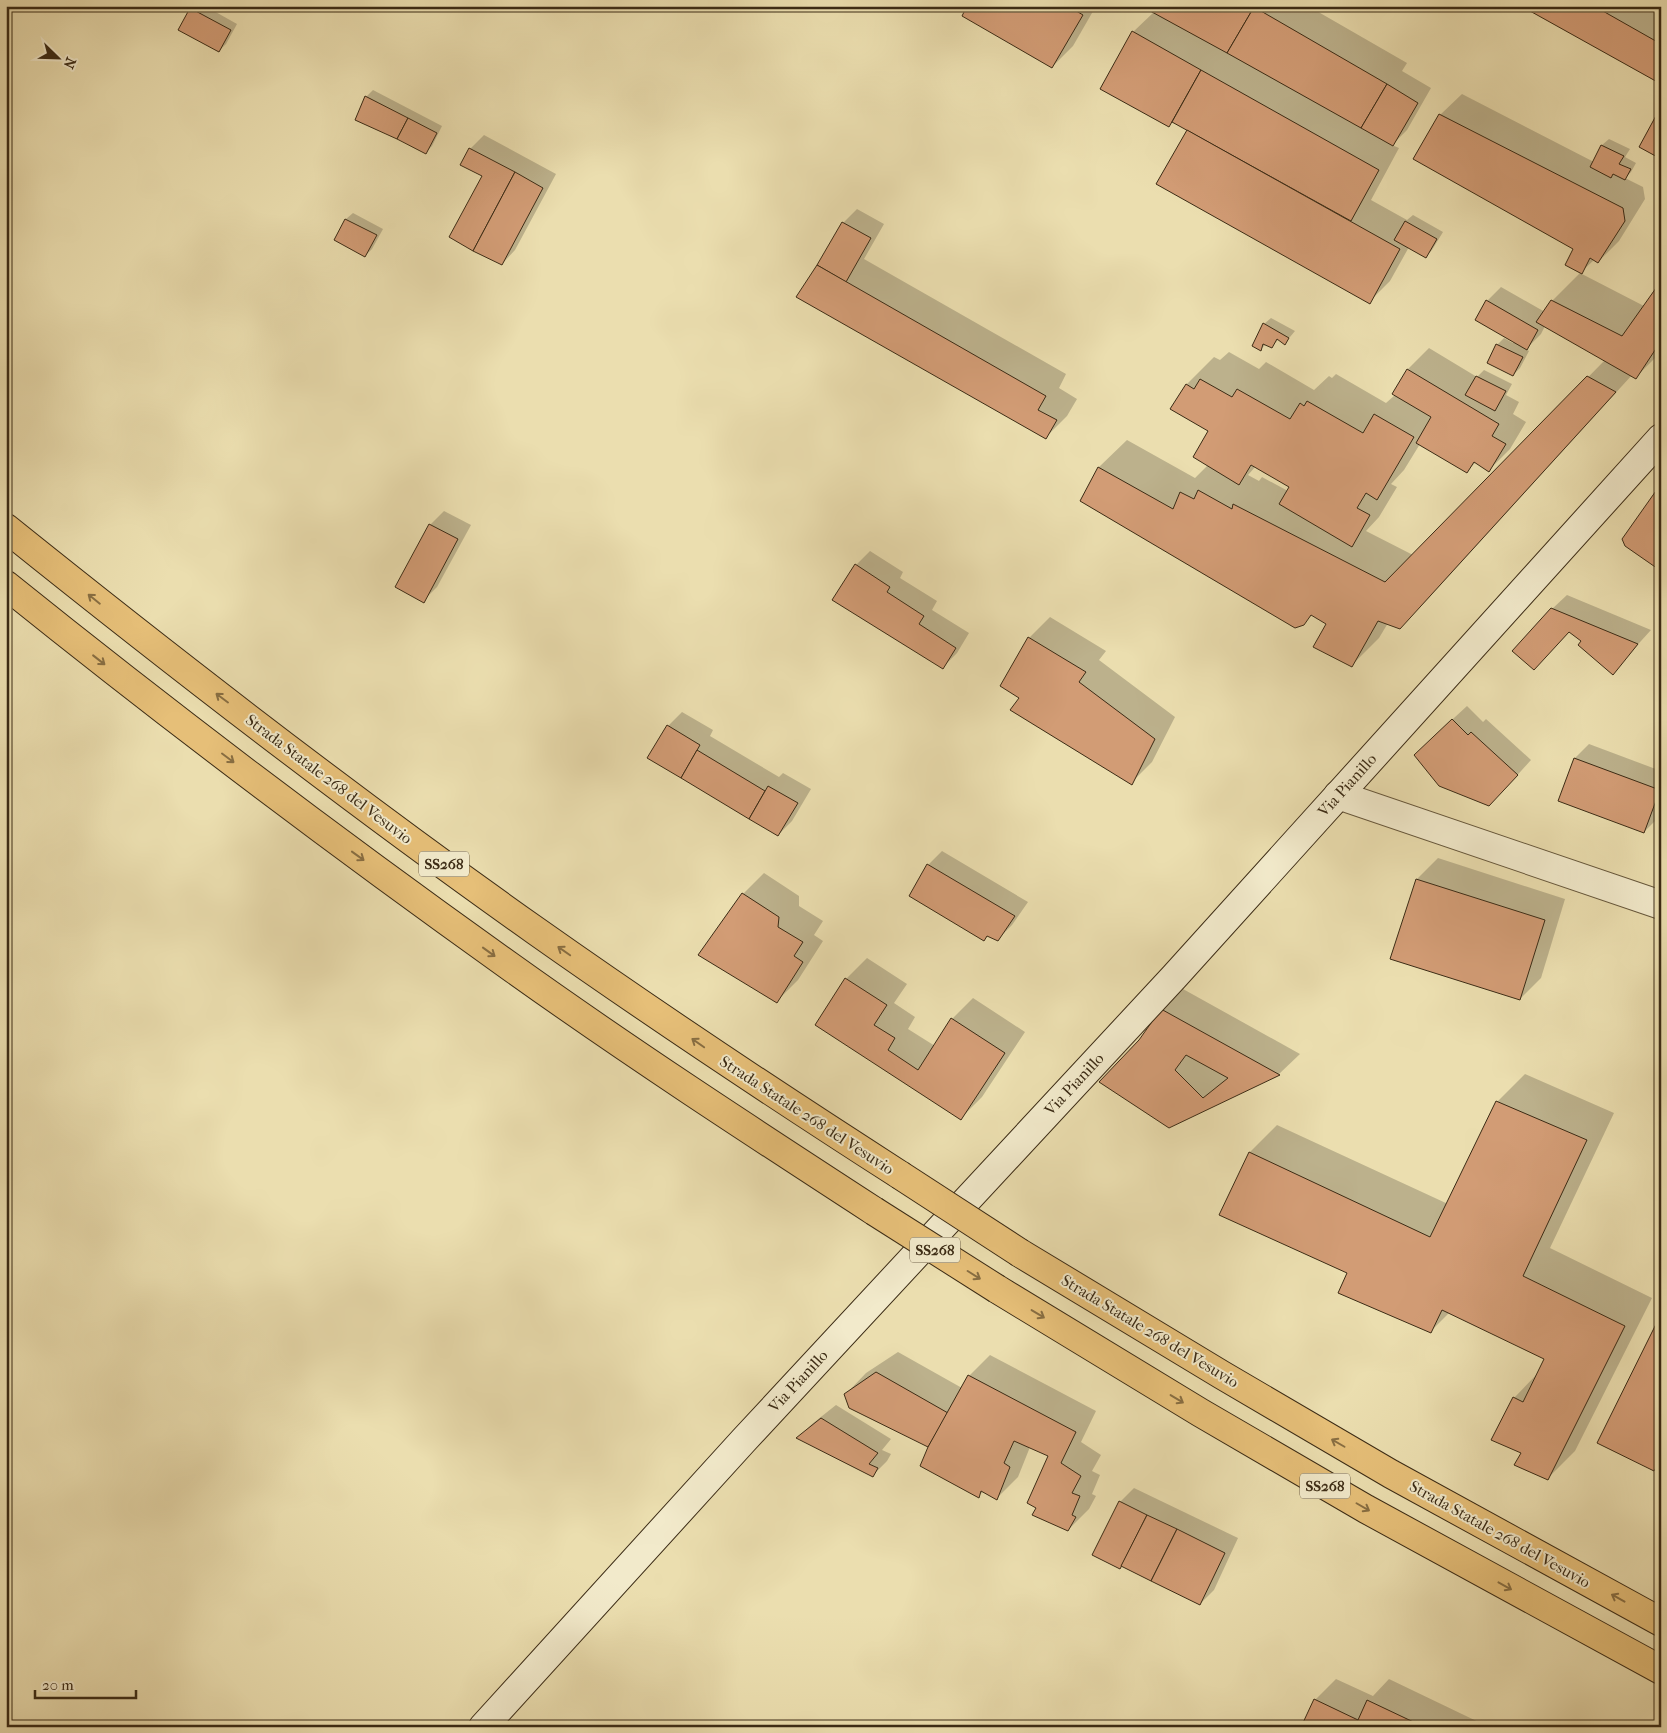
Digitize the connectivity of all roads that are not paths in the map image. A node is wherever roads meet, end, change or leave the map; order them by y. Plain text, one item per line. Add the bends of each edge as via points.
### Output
1 (1661, 438) edge
2 (6, 528) edge
3 (6, 585) edge
4 (1338, 795) junction
5 (1661, 905) edge
6 (1661, 1622) edge
7 (1661, 1670) edge
8 (483, 1727) edge

1 - 4 street, Via Pianillo
6 -> 2 highway, Strada Statale 268 del Vesuvio / SS268, bridge via 1390,1474 1222,1375 1020,1253 703,1046 536,931 356,800
3 -> 7 highway, SS268, bridge via 98,660 332,837 509,966 692,1092 997,1289 1201,1414 1366,1509
4 - 5 street
4 - 8 street, Via Pianillo

